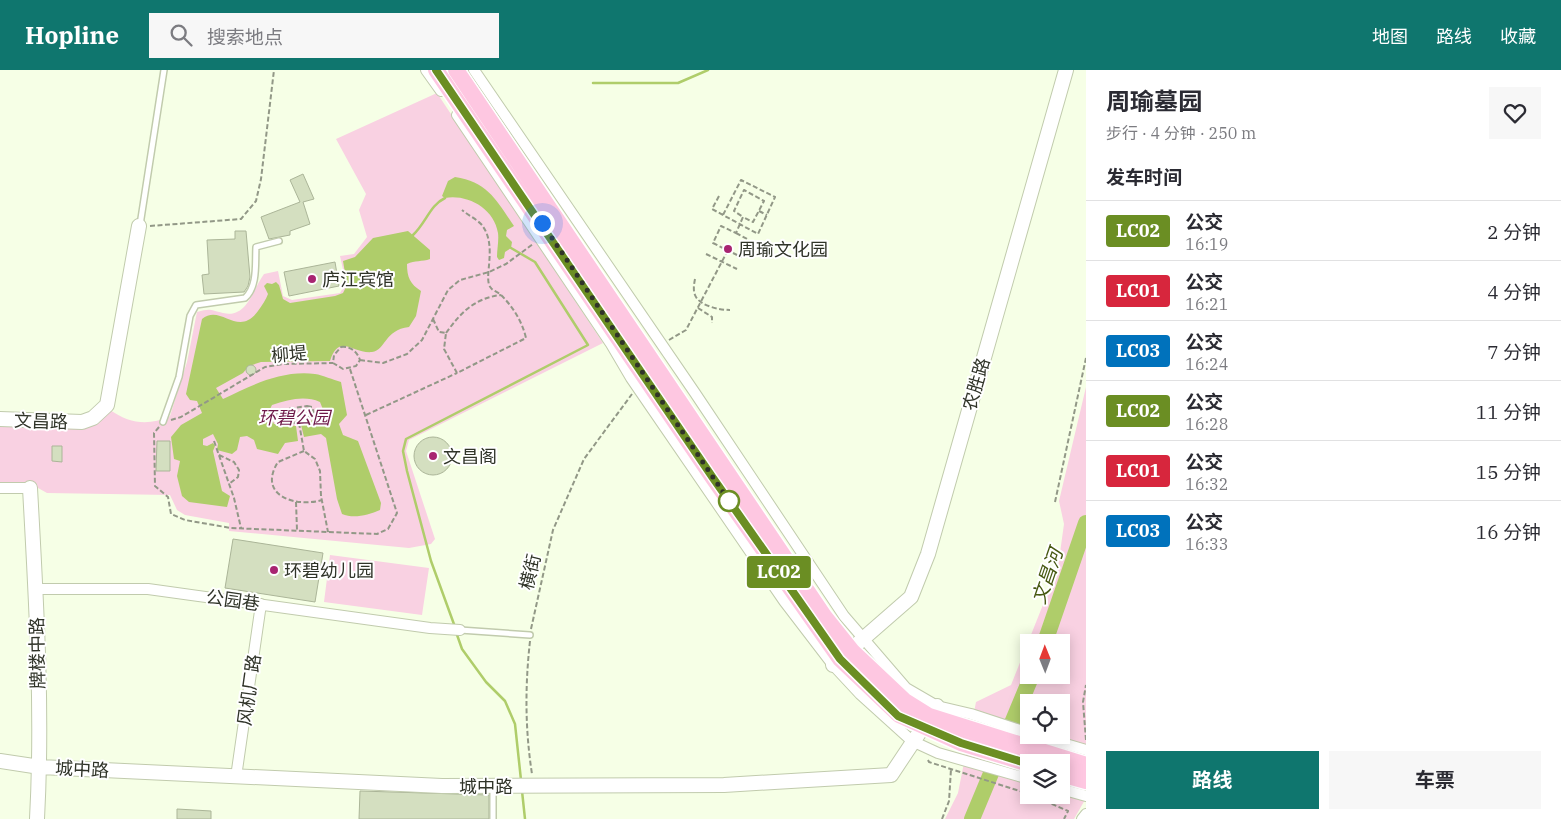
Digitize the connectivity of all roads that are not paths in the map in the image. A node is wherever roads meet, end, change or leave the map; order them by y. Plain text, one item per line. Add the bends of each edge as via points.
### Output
1 (164, 70) edge
2 (426, 70) edge
3 (436, 70) edge
4 (456, 70) edge
5 (474, 70) edge
6 (1066, 70) edge
7 (140, 226) joint
8 (279, 241) dead end
9 (0, 419) edge
10 (163, 422) road end
11 (0, 488) edge
12 (30, 488) joint
13 (36, 589) junction
14 (261, 604) junction
15 (460, 630) joint
16 (530, 635) road end
17 (847, 654) junction
18 (929, 716) junction
19 (1020, 733) edge
20 (963, 735) junction
21 (1020, 739) edge
22 (912, 742) junction
23 (1047, 744) edge
24 (1056, 744) edge
25 (1086, 750) edge
26 (1020, 760) edge
27 (0, 761) edge
28 (1086, 765) edge
29 (40, 767) junction
30 (1020, 773) edge
31 (236, 776) junction
32 (1070, 777) edge
33 (1086, 781) edge
34 (493, 786) junction
35 (1070, 792) edge
36 (1086, 796) edge
37 (1086, 814) edge
38 (37, 819) edge
39 (493, 819) edge
40 (1082, 819) edge

1 - 7 lane
2 - 17 street via 784,601
3 - 17 main road via 713,478
4 - 17 main road via 632,334 666,378
5 - 17 street via 844,616
6 - 17 street, 农胜路 via 928,554 911,597
7 - 9 street, 文昌路 via 107,404 93,418 82,422
8 - 10 lane via 256,247 254,283 245,298 196,305 190,316 179,378
11 - 12 street
12 - 13 street, 牌楼中路
13 - 14 street, 公园巷 via 148,588
13 - 29 street, 牌楼中路
14 - 15 street, 公园巷
14 - 31 street, 风机厂路
15 - 16 lane
17 - 18 street via 906,688
17 - 18 main road via 898,716
17 - 22 street via 890,724
18 - 20 main road
18 - 20 street
18 - 22 street, 城中路
19 - 20 street
20 - 21 main road
20 - 22 street via 938,753
20 - 26 main road
20 - 30 street
22 - 34 street, 城中路 via 891,775 724,785
23 - 28 main road
24 - 25 street
27 - 29 street, 城中路
29 - 31 street, 城中路
29 - 38 street, 牌楼中路
31 - 34 street, 城中路
32 - 33 main road
34 - 39 lane
35 - 36 street
37 - 40 street

